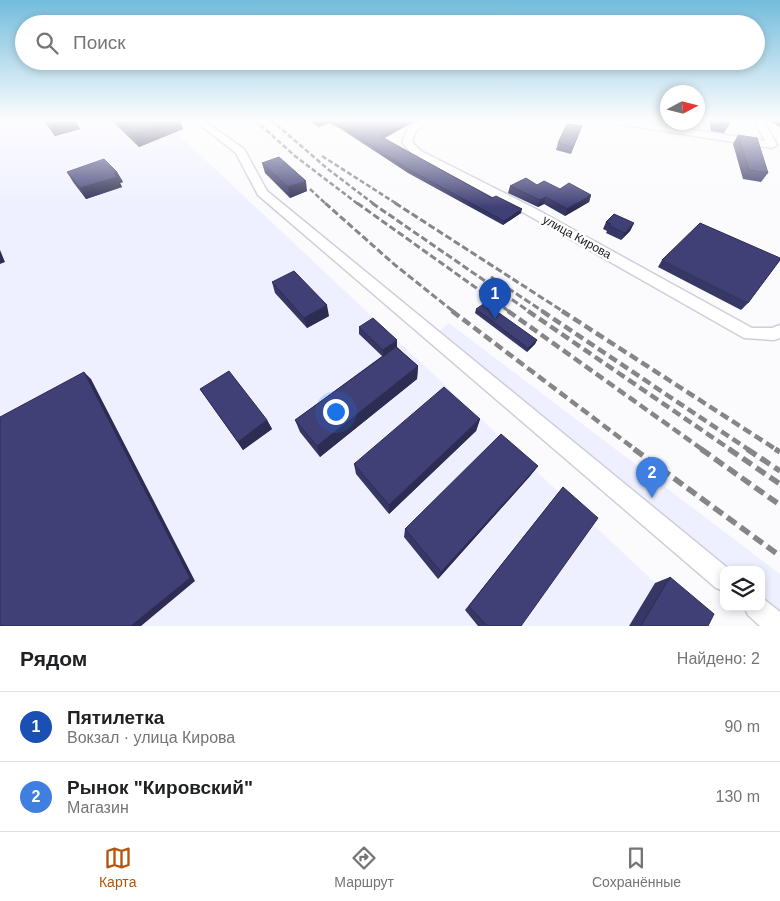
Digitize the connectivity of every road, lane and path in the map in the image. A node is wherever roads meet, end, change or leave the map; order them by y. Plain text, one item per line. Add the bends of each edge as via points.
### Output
1 (238, 149) edge
2 (413, 149) edge
3 (780, 331) edge
4 (720, 577) edge
5 (761, 611) edge
6 (778, 626) edge

1 - 4 street via 262,193
2 - 3 street, улица Кирова via 750,334
5 - 6 street

